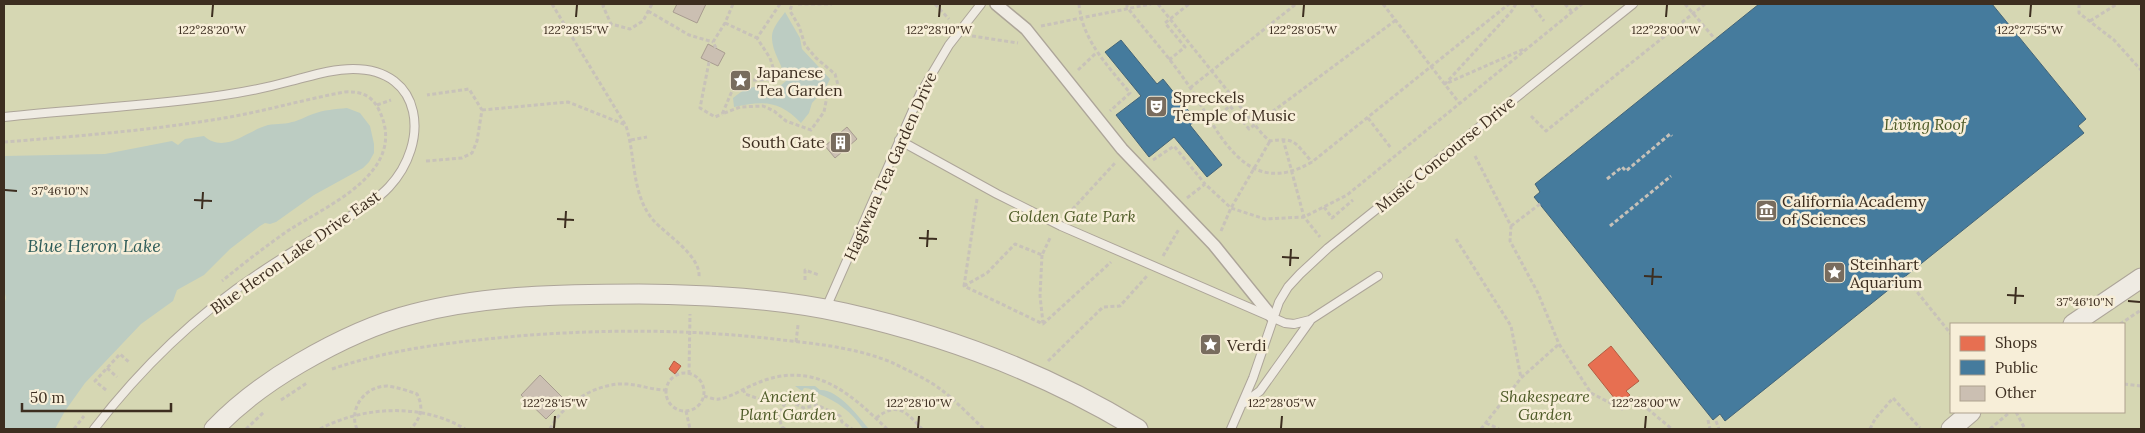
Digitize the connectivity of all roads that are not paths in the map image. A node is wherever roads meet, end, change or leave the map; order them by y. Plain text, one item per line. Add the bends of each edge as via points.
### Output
1 (981, 4) edge
2 (996, 4) edge
3 (1633, 4) edge
4 (4, 117) edge
5 (898, 140) junction
6 (1378, 276) dead end
7 (2141, 278) edge
8 (826, 309) junction
9 (1273, 318) junction
10 (1310, 320) junction
11 (2074, 323) edge
12 (1242, 404) junction
13 (1970, 413) edge
14 (94, 429) edge
15 (214, 429) edge
16 (1138, 429) edge
17 (1232, 429) edge
18 (1952, 429) edge

1 - 5 lane, Hagiwara Tea Garden Drive via 938,61
2 - 9 street via 1041,46 1122,149 1214,245
3 - 9 lane, Music Concourse Drive via 1318,258 1288,287
4 - 14 lane, Blue Heron Lake Drive East via 196,99 350,69 381,74 393,81 402,88 412,108 415,120 413,146 389,187 362,209 258,274 203,316 138,376
5 - 8 lane, Hagiwara Tea Garden Drive
5 - 9 lane via 1061,226
6 - 10 lane
7 - 11 street
8 - 15 street via 739,299 634,294 521,298 440,307 387,322 314,354 266,385
8 - 16 street via 923,334 990,357 1090,402
9 - 10 lane via 1294,324
9 - 12 lane, Music Concourse Drive
10 - 12 lane via 1260,391
12 - 17 lane, Music Concourse Drive
13 - 18 street

